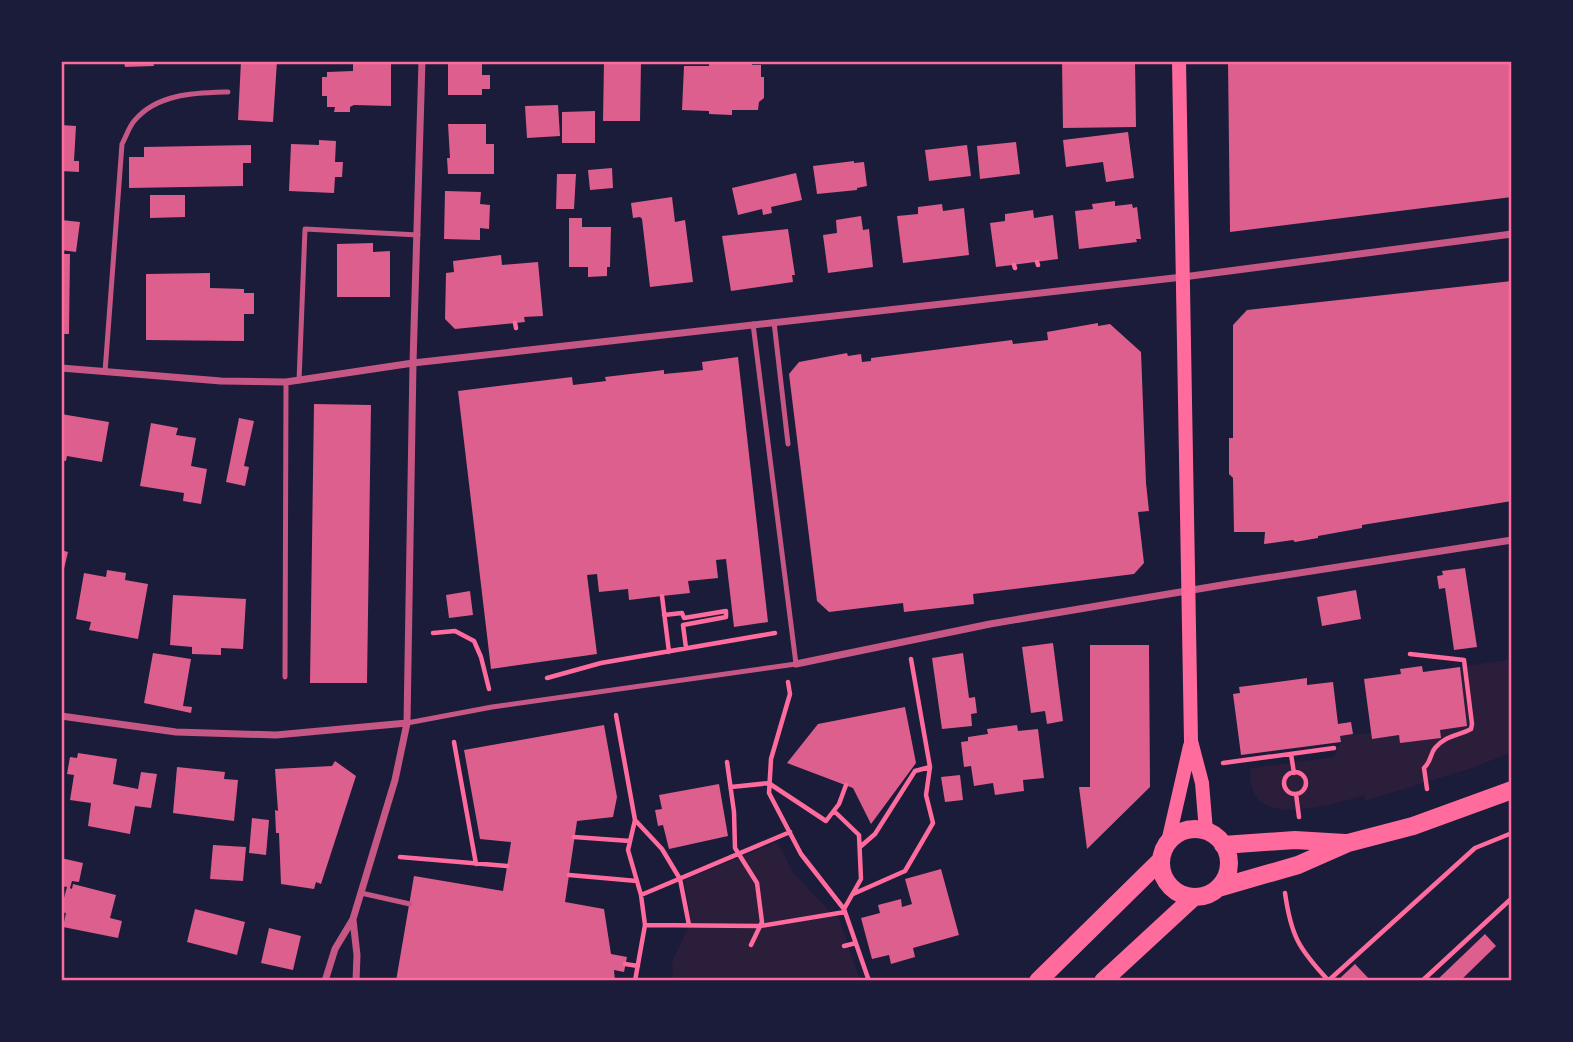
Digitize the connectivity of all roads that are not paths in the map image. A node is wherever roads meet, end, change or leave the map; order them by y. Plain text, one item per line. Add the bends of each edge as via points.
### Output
1 (422, 61) edge
2 (1179, 61) edge
3 (228, 92) dead end
4 (1512, 234) edge
5 (418, 235) junction
6 (1183, 277) junction
7 (774, 322) junction
8 (753, 324) junction
9 (413, 363) junction
10 (61, 368) edge
11 (105, 373) junction
12 (299, 381) junction
13 (286, 382) junction
14 (788, 444) dead end
15 (1512, 540) edge
16 (1188, 591) junction
17 (796, 664) junction
18 (285, 677) dead end
19 (61, 716) edge
20 (407, 723) junction
21 (1191, 741) junction
22 (1512, 790) edge
23 (1206, 831) junction
24 (1168, 842) junction
25 (1348, 843) junction
26 (1223, 845) junction
27 (1161, 860) junction
28 (1218, 888) junction
29 (361, 893) junction
30 (1194, 897) junction
31 (410, 904) dead end
32 (353, 919) junction
33 (325, 981) edge
34 (356, 981) edge
35 (1038, 981) edge
36 (1102, 981) edge

1 - 5 street
2 - 6 main road
3 - 11 lane via 182,94 155,104 134,120 122,144
4 - 6 street
5 - 9 street
5 - 12 lane via 305,229
6 - 7 street
6 - 16 main road
7 - 8 street
7 - 14 lane
8 - 9 street
8 - 17 lane
9 - 12 street
9 - 20 street
10 - 11 street
11 - 13 street
12 - 13 street
13 - 18 lane
15 - 16 street
16 - 17 street via 990,624
16 - 21 main road
17 - 20 lane
19 - 20 street via 176,733 276,734
20 - 29 street
21 - 23 main road via 1202,783
21 - 24 main road
22 - 25 main road via 1413,826
23 - 24 main road via 1185,831
23 - 26 main road
24 - 27 main road
25 - 26 main road via 1295,840
25 - 28 main road via 1298,866
26 - 28 main road via 1227,872
27 - 30 main road via 1161,871 1173,890
27 - 35 main road
28 - 30 main road
29 - 31 lane
29 - 32 street
30 - 36 main road
32 - 33 street via 335,949
32 - 34 street

